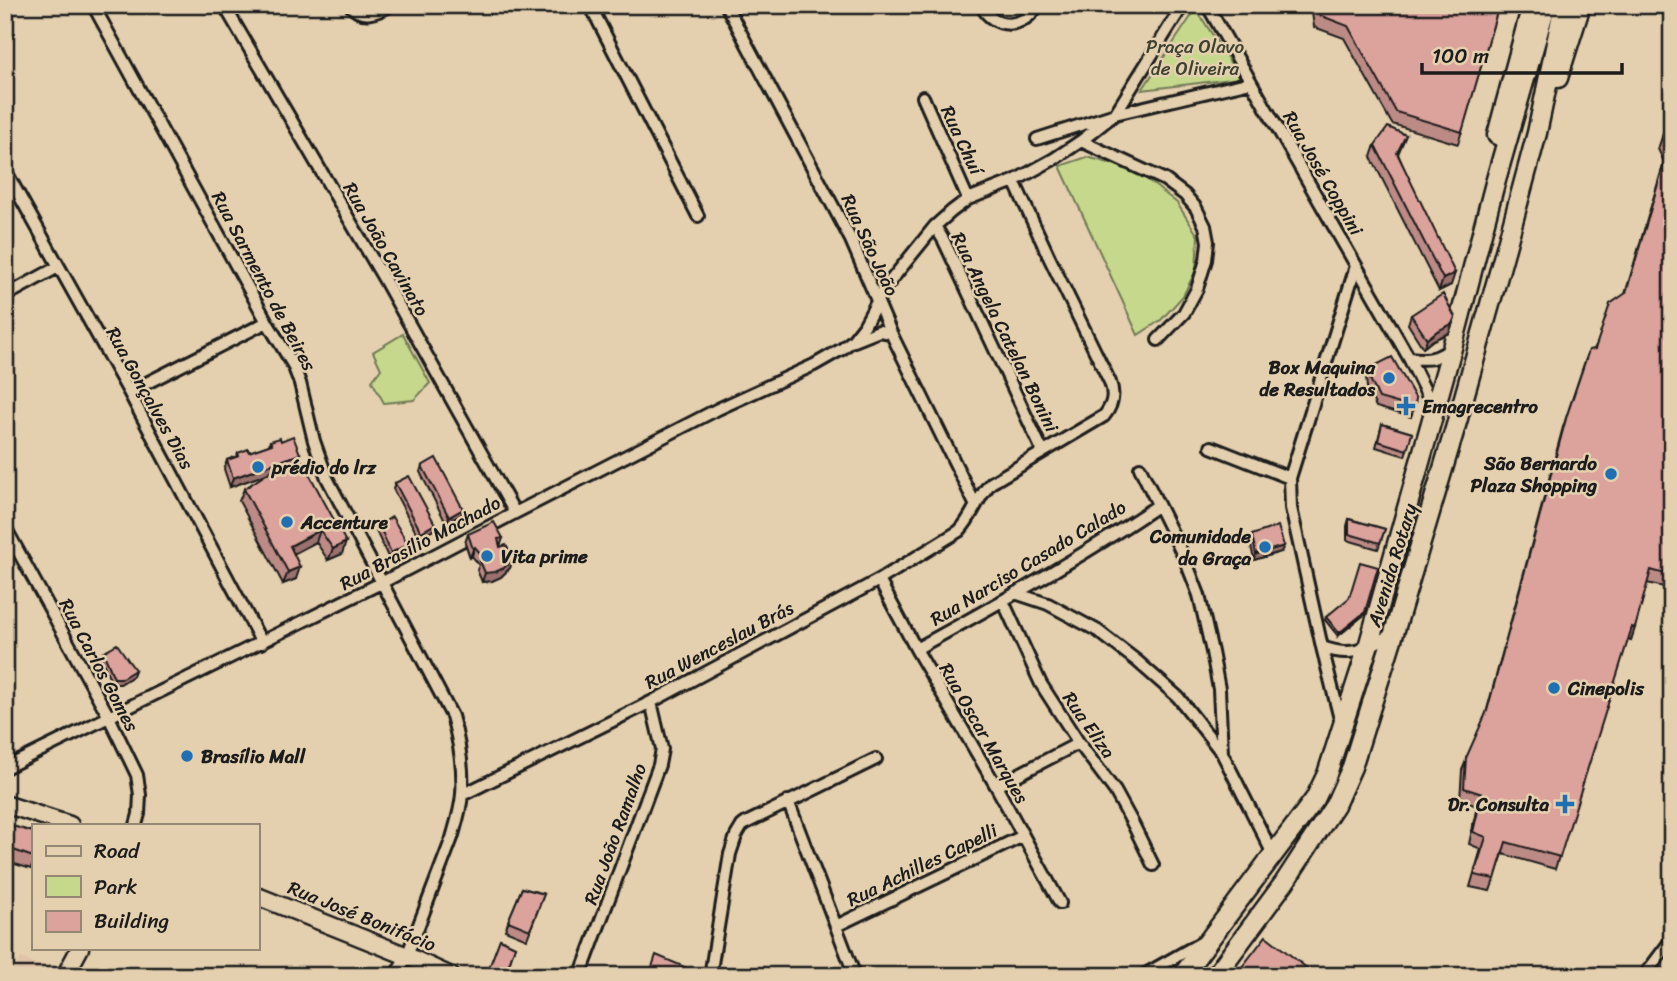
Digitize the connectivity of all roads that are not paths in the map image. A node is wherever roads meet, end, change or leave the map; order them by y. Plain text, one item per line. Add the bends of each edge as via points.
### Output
1 (93, 5) edge
2 (224, 5) edge
3 (391, 5) edge
4 (590, 5) edge
5 (726, 5) edge
6 (981, 5) edge
7 (1038, 5) edge
8 (1184, 5) edge
9 (1208, 5) edge
10 (1532, 5) edge
11 (1581, 5) edge
12 (351, 7) edge
13 (1558, 7) edge
14 (1251, 82) junction
15 (923, 97) dead end
16 (1115, 114) junction
17 (1537, 133) junction
18 (1037, 139) dead end
19 (1082, 141) junction
20 (5, 170) edge
21 (1014, 181) junction
22 (1495, 183) junction
23 (968, 199) junction
24 (698, 216) dead end
25 (934, 226) junction
26 (1356, 266) junction
27 (58, 267) junction
28 (5, 296) edge
29 (878, 301) junction
30 (267, 323) junction
31 (891, 334) junction
32 (1158, 340) dead end
33 (848, 344) junction
34 (1452, 348) junction
35 (1409, 358) junction
36 (129, 392) junction
37 (1434, 409) junction
38 (1211, 447) dead end
39 (1043, 452) junction
40 (1140, 468) dead end
41 (1290, 478) junction
42 (975, 504) junction
43 (1157, 506) junction
44 (515, 513) junction
45 (5, 527) edge
46 (879, 579) junction
47 (383, 582) junction
48 (1015, 593) junction
49 (1003, 601) junction
50 (1394, 634) junction
51 (262, 643) junction
52 (1322, 647) junction
53 (1368, 647) junction
54 (916, 649) junction
55 (651, 702) junction
56 (109, 717) junction
57 (1342, 728) junction
58 (1079, 743) junction
59 (1222, 753) junction
60 (876, 759) dead end
61 (5, 768) edge
62 (996, 786) junction
63 (462, 795) junction
64 (788, 801) junction
65 (5, 804) edge
66 (67, 824) edge
67 (136, 824) edge
68 (1023, 836) junction
69 (1273, 854) junction
70 (1153, 865) dead end
71 (259, 897) edge
72 (1059, 904) dead end
73 (836, 926) junction
74 (1213, 937) junction
75 (1672, 939) edge
76 (79, 950) edge
77 (407, 956) junction
78 (65, 976) edge
79 (395, 976) edge
80 (451, 976) edge
81 (580, 976) edge
82 (710, 976) edge
83 (855, 976) edge
84 (1142, 976) edge
85 (1182, 976) edge
86 (1215, 976) edge
87 (1644, 976) edge

1 - 30 street, Rua Sarmento de Beires
2 - 44 street, Rua João Cavinato
3 - 12 street via 374,13
4 - 24 street
5 - 29 street, Rua São João
6 - 7 street via 995,21 1011,24 1026,19
8 - 16 street
9 - 14 street, Rua José Coppini
10 - 22 main road, Avenida Rotary via 1495,139
11 - 17 main road, Avenida Rotary
13 - 17 main road, Avenida Rotary
13 - 22 main road, Avenida Rotary
14 - 16 street
14 - 26 street, Rua José Coppini
15 - 23 street, Rua Chuí
16 - 18 street
16 - 19 street, Rua Brasílio Machado
17 - 50 main road, Avenida Rotary
19 - 21 street, Rua Brasílio Machado
19 - 32 street via 1165,180 1185,195 1205,226 1206,260 1197,289 1184,313
20 - 27 street, Rua Gonçalves Dias
21 - 23 street, Rua Brasílio Machado
21 - 39 street, Rua Wenceslau Brás via 1113,390 1104,416
22 - 34 main road, Avenida Rotary
23 - 25 street, Rua Brasílio Machado
25 - 29 street, Rua Brasílio Machado
25 - 39 street, Rua Angela Catelan Bonini
26 - 35 street, Rua José Coppini
26 - 41 street
27 - 28 street
27 - 36 street, Rua Gonçalves Dias
29 - 31 street, Rua São João
29 - 33 street, Rua Brasílio Machado
30 - 36 street
30 - 47 street, Rua Sarmento de Beires via 293,365 327,478
31 - 33 street, Rua Brasílio Machado via 879,331
31 - 42 street, Rua São João
33 - 44 street, Rua Brasílio Machado
34 - 35 street via 1427,360
34 - 37 main road, Avenida Rotary
35 - 37 street, Rua José Coppini
36 - 51 street, Rua Gonçalves Dias
37 - 53 main road, Avenida Rotary
38 - 41 street
39 - 42 street, Rua Wenceslau Brás via 991,483
40 - 43 street
41 - 52 street via 1291,508
42 - 46 street, Rua Wenceslau Brás via 959,531
43 - 48 street, Rua Narciso Casado Calado
43 - 59 street via 1199,595 1219,689
44 - 47 street, Rua Brasílio Machado
45 - 56 street, Rua Carlos Gomes
46 - 54 street, Rua Oscar Marques
46 - 55 street, Rua Wenceslau Brás
47 - 51 street, Rua Brasílio Machado
47 - 63 street, Rua Sarmento de Beires via 452,716 461,759
48 - 49 street, Rua Narciso Casado Calado
48 - 59 street via 1072,616 1137,661 1178,697
49 - 54 street, Rua Narciso Casado Calado
49 - 58 street, Rua Eliza via 1041,684
50 - 53 street
50 - 86 main road, Avenida Rotary via 1352,767 1335,805
51 - 56 street, Rua Brasílio Machado
52 - 53 street via 1341,653
52 - 57 street
53 - 57 main road, Avenida Rotary
54 - 62 street, Rua Oscar Marques
55 - 63 street, Rua Wenceslau Brás
55 - 81 street, Rua João Ramalho via 662,757
56 - 61 street, Rua Brasílio Machado
56 - 67 street, Rua Carlos Gomes via 136,775 140,795
57 - 69 main road, Avenida Rotary via 1315,799
58 - 62 street
58 - 70 street, Rua Eliza via 1115,792
59 - 69 street
60 - 64 street
62 - 68 street, Rua Oscar Marques
63 - 77 street, Rua Sarmento de Beires via 452,838
64 - 73 street
64 - 82 street via 746,823 736,836
65 - 66 street
68 - 72 street, Rua Oscar Marques
68 - 73 street, Rua Achilles Capelli
69 - 74 main road, Avenida Rotary
71 - 77 street, Rua José Bonifácio
73 - 83 street
74 - 84 street
74 - 85 main road, Avenida Rotary
75 - 87 street
76 - 78 street
77 - 79 street, Rua Sarmento de Beires
77 - 80 street, Rua José Bonifácio

